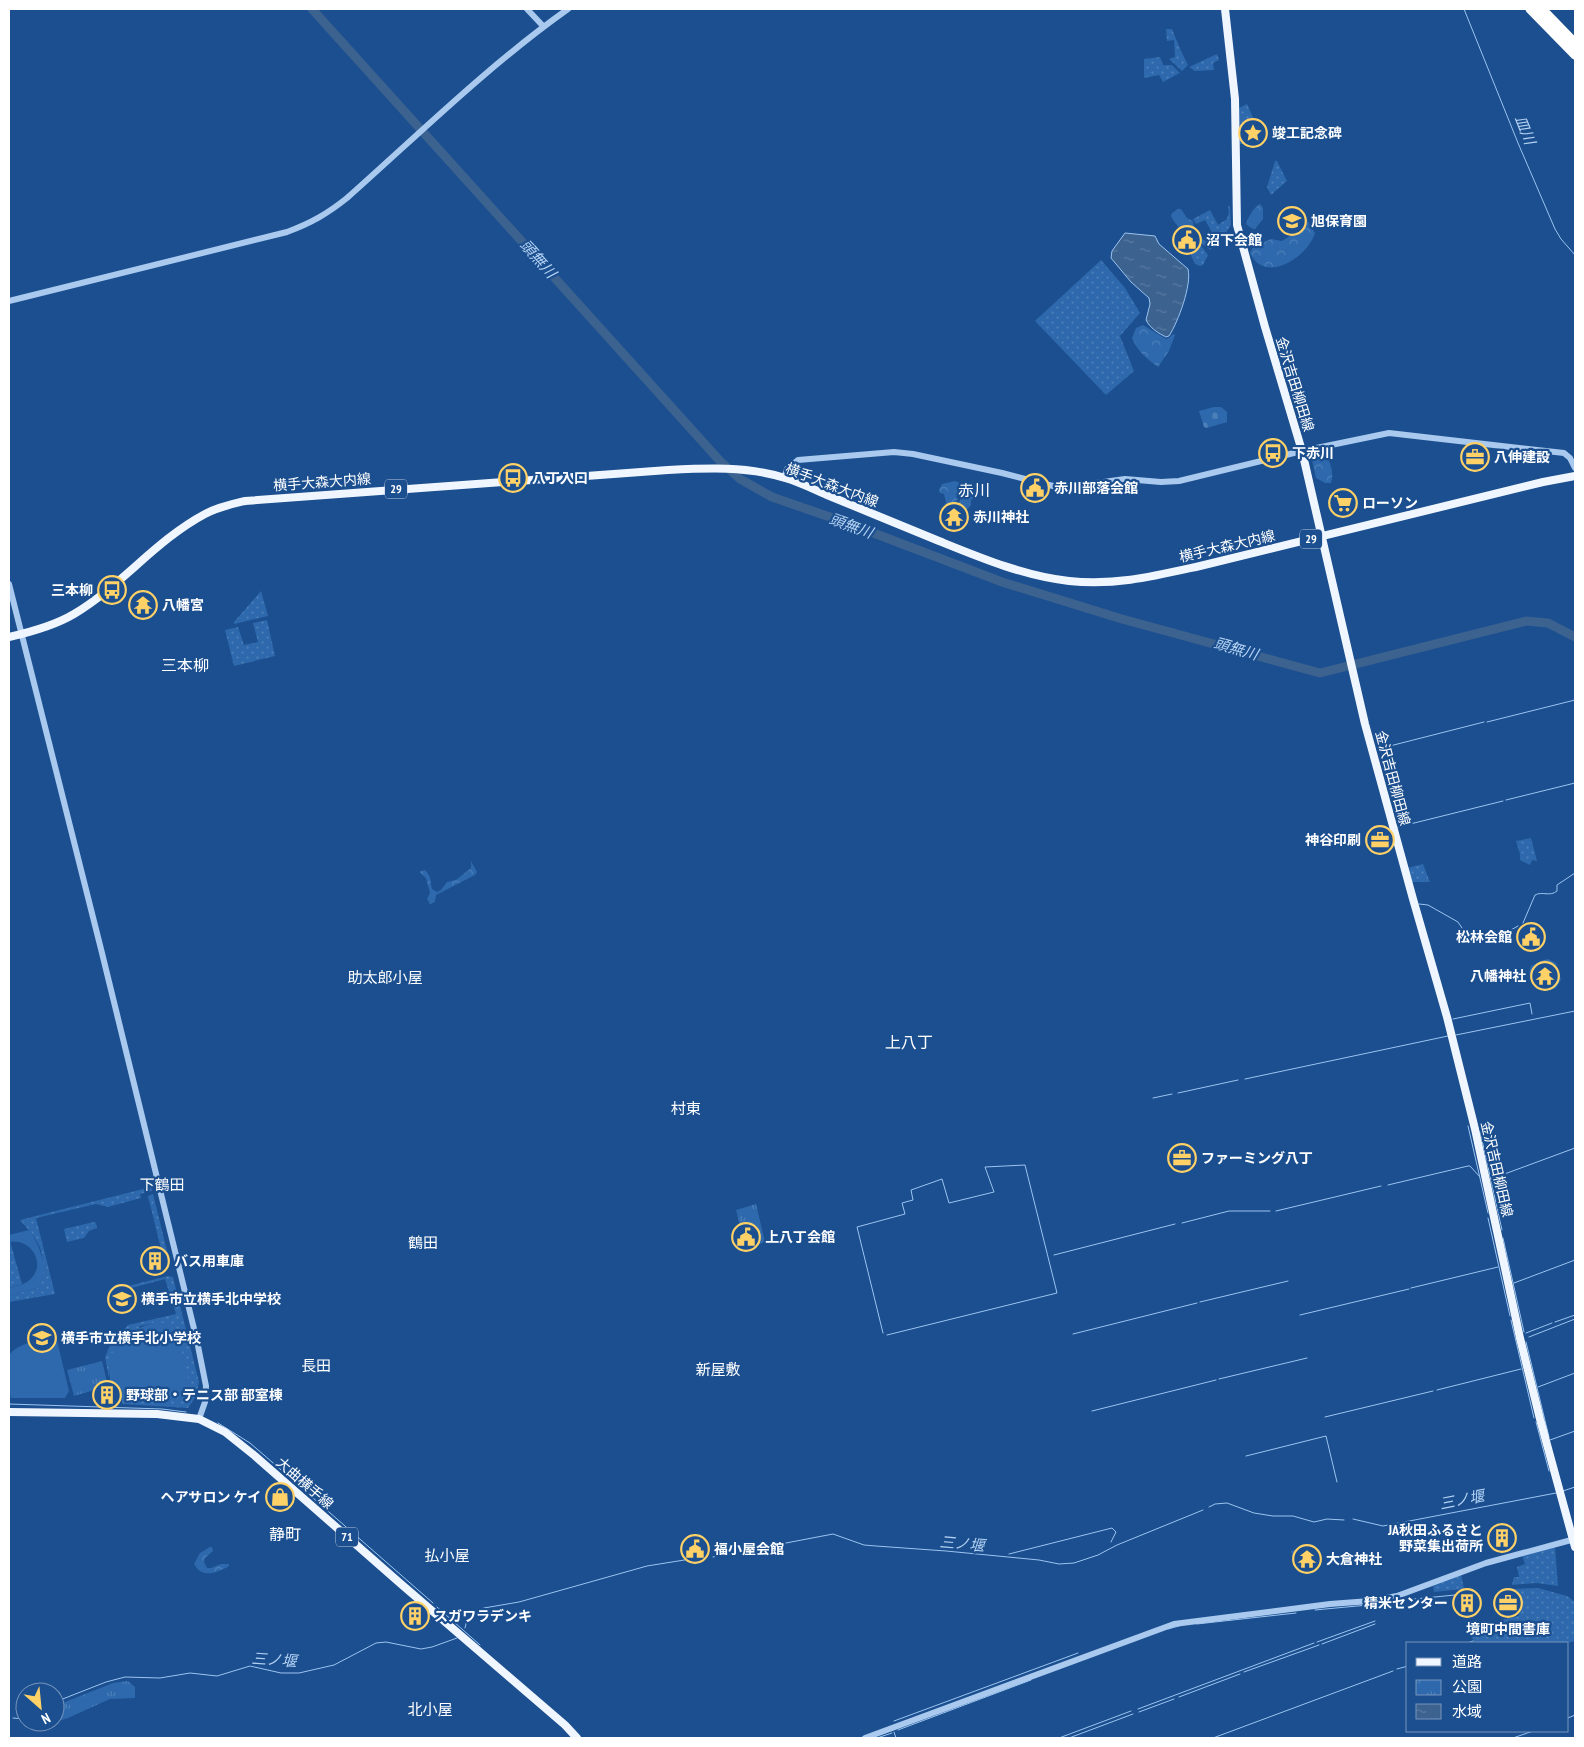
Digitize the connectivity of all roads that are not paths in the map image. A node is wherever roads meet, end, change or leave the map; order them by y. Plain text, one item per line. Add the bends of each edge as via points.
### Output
1 (527, 9) edge
2 (568, 9) edge
3 (1225, 9) edge
4 (1530, 9) edge
5 (1542, 9) edge
6 (543, 26) junction
7 (1575, 44) edge
8 (1575, 56) edge
9 (9, 301) edge
10 (1302, 451) junction
11 (1575, 468) edge
12 (1575, 476) edge
13 (784, 478) junction
14 (1323, 537) junction
15 (9, 584) edge
16 (22, 634) junction
17 (9, 637) edge
18 (9, 1412) edge
19 (199, 1420) junction
20 (1575, 1542) edge
21 (577, 1738) edge
22 (865, 1738) edge

1 - 6 street
2 - 6 street
3 - 10 main road, 金沢吉田柳田線 via 1234,99 1237,225
4 - 8 highway
5 - 7 highway
6 - 9 street via 347,198 309,224 278,235
10 - 11 street via 1389,433 1564,453
10 - 13 street via 1180,481 1125,479 1060,488 894,452 798,460 787,469
10 - 14 main road, 金沢吉田柳田線
12 - 14 main road, 横手大森大内線 / 29
13 - 14 main road, 横手大森大内線 / 29 via 976,556 1044,578 1069,581 1120,582 1146,578
13 - 16 main road, 横手大森大内線 / 29 via 712,468 229,504 204,514 178,532 74,614
14 - 20 main road, 金沢吉田柳田線 via 1365,724 1447,1017 1482,1156 1520,1338
15 - 16 street
16 - 17 main road, 横手大森大内線 / 29
16 - 19 street via 195,1332 206,1386
18 - 19 main road, 大曲横手線 / 71 via 157,1414
19 - 21 main road, 大曲横手線 / 71 via 238,1441
20 - 22 street via 1486,1563 1397,1596 1174,1624

